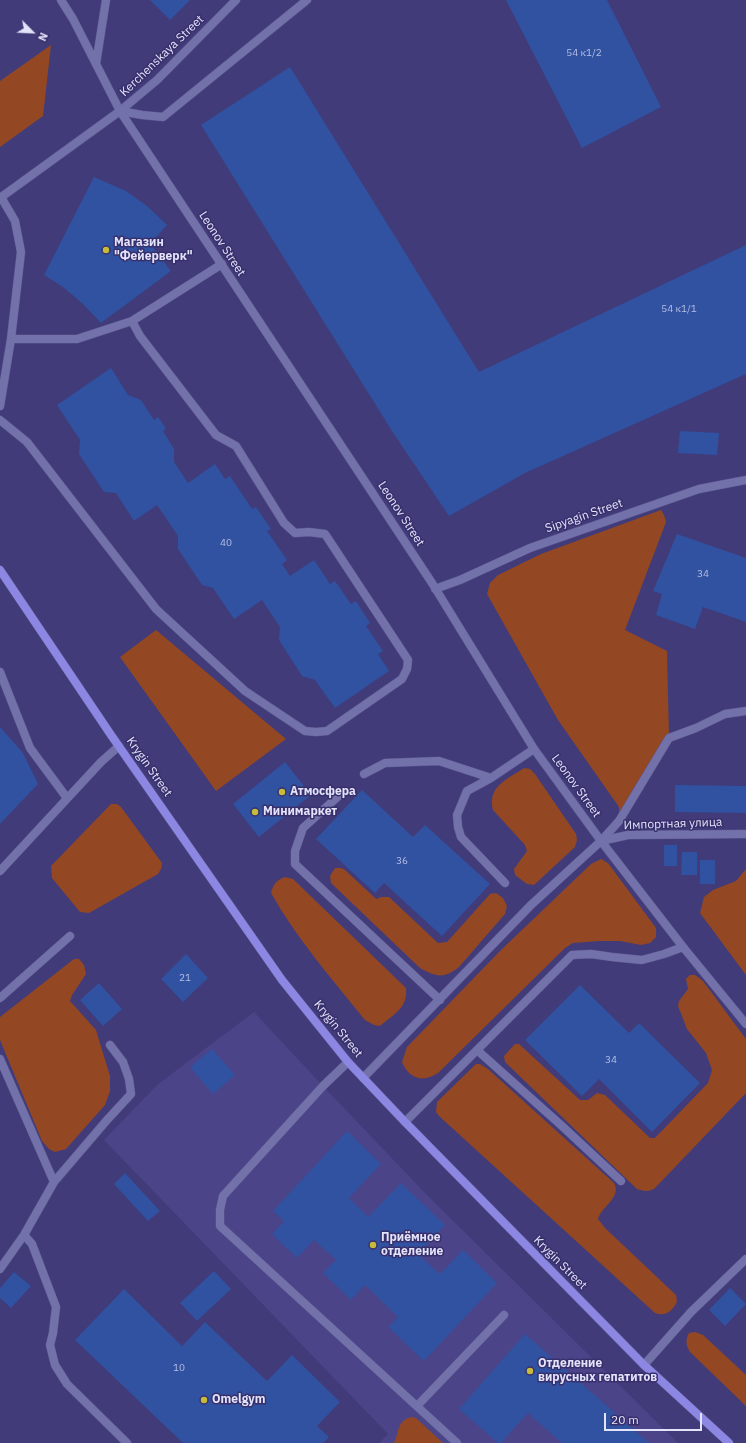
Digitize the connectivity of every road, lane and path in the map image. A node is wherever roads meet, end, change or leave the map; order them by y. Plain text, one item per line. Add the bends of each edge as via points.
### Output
1 (61, 0) edge
2 (106, 0) edge
3 (236, 0) edge
4 (306, 0) edge
5 (96, 64) junction
6 (120, 112) junction
7 (1, 197) edge
8 (222, 264) junction
9 (132, 320) junction
10 (11, 339) junction
11 (0, 406) edge
12 (0, 420) edge
13 (746, 480) edge
14 (0, 570) edge
15 (436, 589) junction
16 (0, 672) edge
17 (746, 711) edge
18 (119, 746) junction
19 (534, 749) junction
20 (364, 774) dead end
21 (491, 778) junction
22 (343, 792) dead end
23 (67, 798) junction
24 (746, 834) edge
25 (601, 841) junction
26 (0, 871) edge
27 (505, 883) dead end
28 (70, 936) dead end
29 (682, 947) junction
30 (0, 998) edge
31 (440, 1000) junction
32 (746, 1024) edge
33 (110, 1044) dead end
34 (476, 1050) junction
35 (0, 1059) edge
36 (348, 1062) junction
37 (363, 1078) junction
38 (405, 1122) junction
39 (621, 1181) dead end
40 (54, 1182) junction
41 (24, 1235) junction
42 (746, 1259) edge
43 (0, 1269) edge
44 (504, 1315) dead end
45 (644, 1364) junction
46 (417, 1406) junction
47 (128, 1443) edge
48 (457, 1443) edge
49 (729, 1443) edge

1 - 5 street, Leonov Street
2 - 5 street
3 - 6 street, Kerchenskaya Street via 157,80
4 - 6 street via 163,117
5 - 6 street, Leonov Street
6 - 7 street, Kerchenskaya Street
6 - 8 street, Leonov Street
7 - 10 street via 15,221 21,252
8 - 9 street
8 - 15 street, Leonov Street
9 - 10 street via 77,339
9 - 12 street via 140,336 216,435 236,446 284,523 295,533 325,534 408,660 402,679 327,732 305,731 245,691 156,609 27,442
10 - 11 street
13 - 15 street, Sipyagin Street via 699,489 538,545
14 - 18 main road, Krygin Street
15 - 19 street, Leonov Street
16 - 23 street via 30,748
17 - 25 street via 725,714 669,738 619,821
18 - 23 street
18 - 36 main road, Krygin Street via 282,980
19 - 21 street
19 - 25 street, Leonov Street
20 - 21 street via 385,763 439,761
21 - 27 street via 467,791 457,815 458,827 461,837
22 - 31 street via 304,828 295,851 295,864
23 - 26 street
24 - 25 street, Импортная улица via 628,835
25 - 29 street, Leonov Street
25 - 31 street via 531,905
28 - 30 street
29 - 32 street, Leonov Street
29 - 34 street via 642,960 591,954 572,955
31 - 37 street
33 - 40 street via 123,1062 131,1094
34 - 38 street
34 - 39 street
35 - 40 street
36 - 37 main road, Krygin Street
36 - 46 street via 223,1196 220,1226
37 - 38 main road, Krygin Street
38 - 45 main road, Krygin Street
40 - 41 street
41 - 43 street
41 - 47 street via 32,1244 56,1307 50,1345 55,1365 67,1384
42 - 45 street via 691,1312
44 - 46 street
45 - 49 main road, Krygin Street
46 - 48 street

